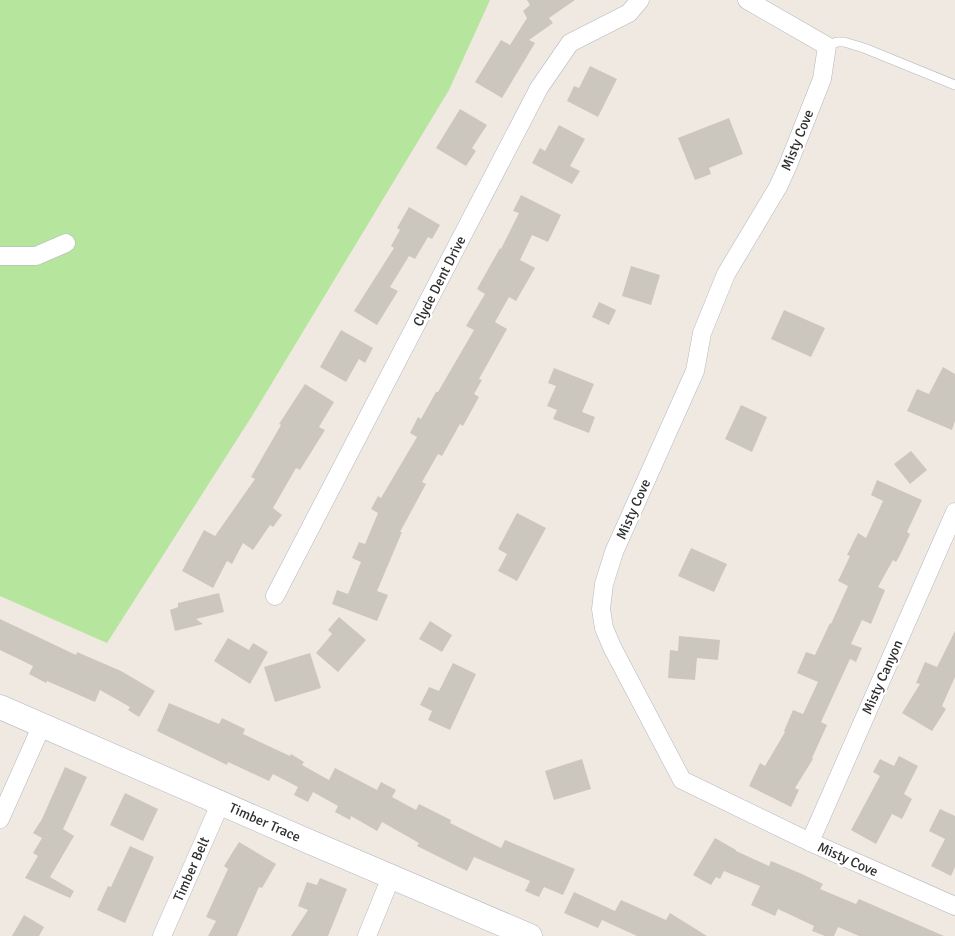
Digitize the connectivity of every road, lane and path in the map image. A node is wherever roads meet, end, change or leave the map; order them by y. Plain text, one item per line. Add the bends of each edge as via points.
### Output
1 (640, 0) edge
2 (747, 0) edge
3 (827, 46) junction
4 (955, 85) edge
5 (66, 243) dead end
6 (0, 256) edge
7 (955, 512) edge
8 (275, 596) dead end
9 (0, 706) edge
10 (42, 724) junction
11 (221, 802) junction
12 (0, 819) edge
13 (810, 842) junction
14 (392, 877) junction
15 (955, 906) edge
16 (162, 936) edge
17 (367, 936) edge
18 (530, 936) edge

1 - 8 street, Clyde Dent Drive via 630,13 570,44 539,88
2 - 3 street
3 - 4 lane via 844,42 864,48
3 - 13 street, Misty Cove via 822,79 788,164 778,187 726,274 702,333 695,371 614,552 604,584 601,609 612,648 682,780
5 - 6 street via 36,256
7 - 13 street, Misty Canyon
9 - 10 street, Timber Trace
10 - 11 street, Timber Trace
10 - 12 street
11 - 14 street, Timber Trace
11 - 16 street, Timber Belt
13 - 15 street, Misty Cove
14 - 17 street
14 - 18 street, Timber Trace

